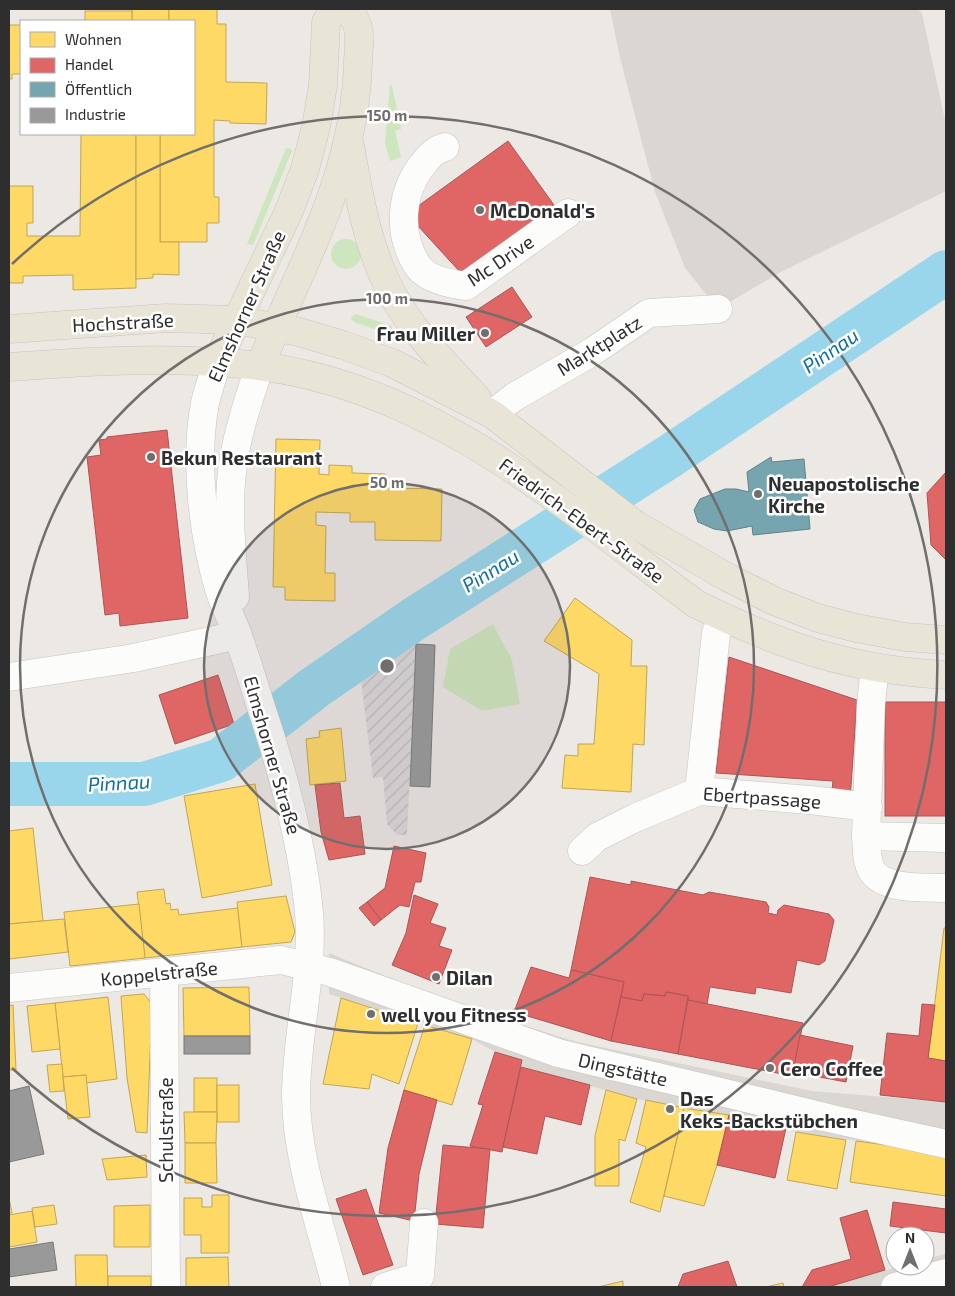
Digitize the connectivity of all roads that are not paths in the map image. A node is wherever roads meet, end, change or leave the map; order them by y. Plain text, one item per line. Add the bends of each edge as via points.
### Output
1 (335, 9) edge
2 (348, 9) edge
3 (348, 140) junction
4 (444, 147) dead end
5 (568, 213) dead end
6 (718, 309) dead end
7 (237, 320) junction
8 (276, 326) junction
9 (9, 329) edge
10 (217, 362) junction
11 (260, 366) junction
12 (9, 367) edge
13 (492, 414) junction
14 (774, 601) junction
15 (723, 618) junction
16 (238, 635) junction
17 (946, 640) edge
18 (875, 668) junction
19 (946, 675) edge
20 (9, 677) edge
21 (699, 791) junction
22 (868, 807) junction
23 (866, 836) junction
24 (946, 838) edge
25 (582, 851) dead end
26 (946, 888) edge
27 (308, 965) junction
28 (164, 973) junction
29 (9, 988) edge
30 (946, 1144) edge
31 (424, 1223) dead end
32 (946, 1273) edge
33 (408, 1281) edge
34 (166, 1287) edge
35 (336, 1287) edge
36 (895, 1287) edge

1 - 7 main road, Elmshorner Straße via 326,22 316,128 305,169 289,211
2 - 3 main road, Elmshorner Straße via 358,22 359,37 357,86
3 - 8 main road, Elmshorner Straße via 337,184 314,246
3 - 13 main road, Elmshorner Straße via 362,212 383,275 420,335
4 - 5 street, Mc Drive via 436,150 414,175 403,211 406,237 418,266 444,284 466,286
6 - 13 street, Marktplatz via 649,313
7 - 8 main road, Friedrich-Ebert-Straße
7 - 9 main road, Hochstraße via 166,318
7 - 10 main road, Elmshorner Straße
8 - 11 main road, Elmshorner Straße
8 - 13 main road, Friedrich-Ebert-Straße via 321,338 392,364
10 - 11 main road, Friedrich-Ebert-Straße
10 - 12 main road, Friedrich-Ebert-Straße via 141,361
10 - 16 street, Elmshorner Straße via 205,404 200,462 206,526 220,591
11 - 15 main road, Friedrich-Ebert-Straße via 308,376 390,402 466,439 696,604
11 - 16 street, Elmshorner Straße via 245,409 233,461 230,525
13 - 14 main road, Friedrich-Ebert-Straße via 636,525 727,578
14 - 15 main road via 751,600 736,605
14 - 17 main road, Friedrich-Ebert-Straße via 856,628
15 - 18 main road, Friedrich-Ebert-Straße via 797,649
15 - 21 street via 715,640
16 - 20 street via 134,658
16 - 27 street, Elmshorner Straße via 294,817 308,905
18 - 19 main road, Friedrich-Ebert-Straße
18 - 22 street
21 - 22 street, Ebertpassage
21 - 25 street, Ebertpassage via 597,837
22 - 23 street
23 - 24 street
23 - 26 street via 871,870 879,879
27 - 28 street, Koppelstraße via 281,960
27 - 30 street, Dingstätte via 558,1053
27 - 35 street, Elmshorner Straße via 296,1096 300,1144
28 - 29 street, Koppelstraße
28 - 34 street, Schulstraße
31 - 33 street
32 - 36 street

